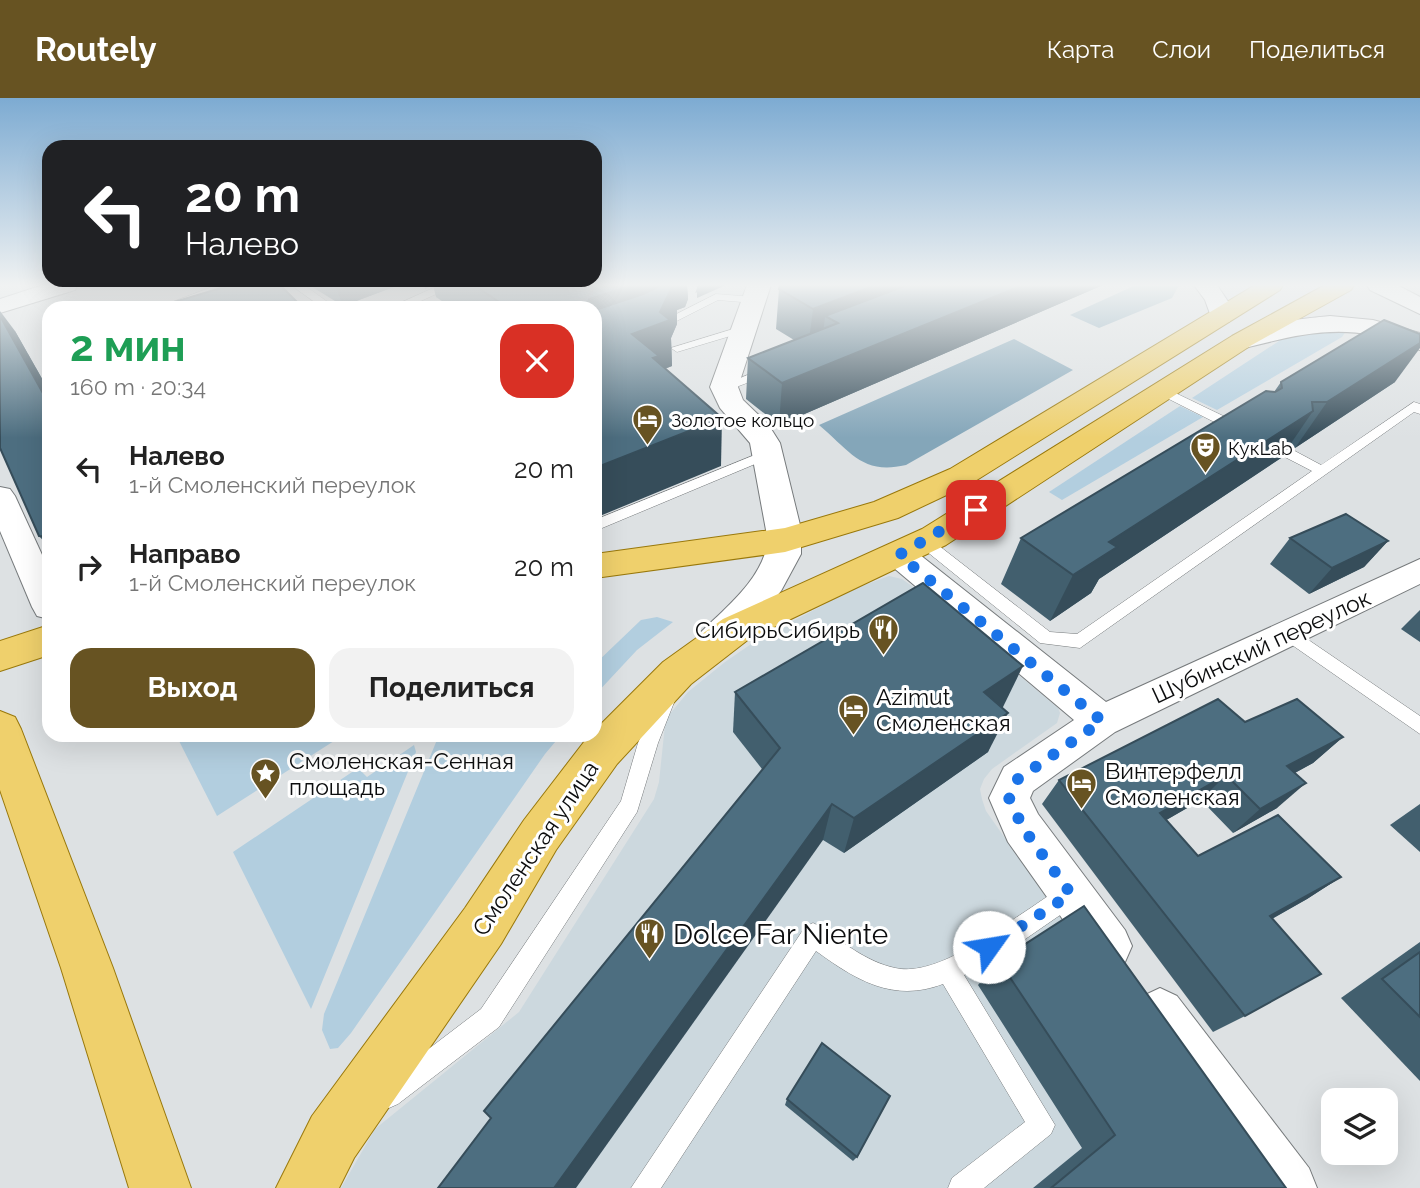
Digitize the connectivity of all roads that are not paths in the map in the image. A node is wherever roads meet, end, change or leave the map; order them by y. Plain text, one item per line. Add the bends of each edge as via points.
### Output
1 (719, 336) edge
2 (741, 336) edge
3 (1190, 336) edge
4 (1251, 336) edge
5 (1258, 336) edge
6 (1400, 336) edge
7 (1241, 341) junction
8 (1420, 342) edge
9 (677, 348) dead end
10 (780, 366) edge
11 (724, 387) junction
12 (1163, 391) junction
13 (1420, 410) edge
14 (1245, 432) edge
15 (1287, 453) edge
16 (767, 454) junction
17 (1322, 471) junction
18 (0, 496) edge
19 (602, 523) edge
20 (785, 540) junction
21 (911, 548) junction
22 (602, 565) edge
23 (1420, 570) edge
24 (42, 591) edge
25 (1289, 633) junction
26 (42, 642) edge
27 (0, 656) edge
28 (695, 659) junction
29 (1102, 721) junction
30 (1420, 726) edge
31 (0, 729) edge
32 (1071, 894) junction
33 (949, 972) junction
34 (160, 1188) edge
35 (307, 1188) edge
36 (645, 1188) edge
37 (962, 1188) edge
38 (1289, 1188) edge

1 - 9 lane
2 - 11 street
3 - 20 main road via 961,476 886,510
4 - 7 main road, Смоленская улица
5 - 7 street
6 - 8 street
7 - 12 main road, Смоленская улица
10 - 11 lane
11 - 16 street via 733,408 762,438
12 - 14 lane
12 - 21 main road, Смоленская улица
13 - 17 lane via 1413,406
15 - 17 lane
16 - 19 lane
16 - 20 street
17 - 21 lane via 1080,641 1046,638
18 - 24 street
20 - 22 main road
20 - 28 street via 775,576
21 - 28 main road, Смоленская улица via 748,623
21 - 29 street
23 - 25 street, Шубинский переулок
25 - 29 street, Шубинский переулок
25 - 30 lane
26 - 27 main road
28 - 35 main road, Смоленская улица via 601,751 333,1137
29 - 32 street, Шубинский переулок via 1018,779 1009,798 1023,828
31 - 34 main road
32 - 33 lane
32 - 38 street
33 - 36 lane via 905,982 861,968 813,935
33 - 37 lane via 1042,1125

